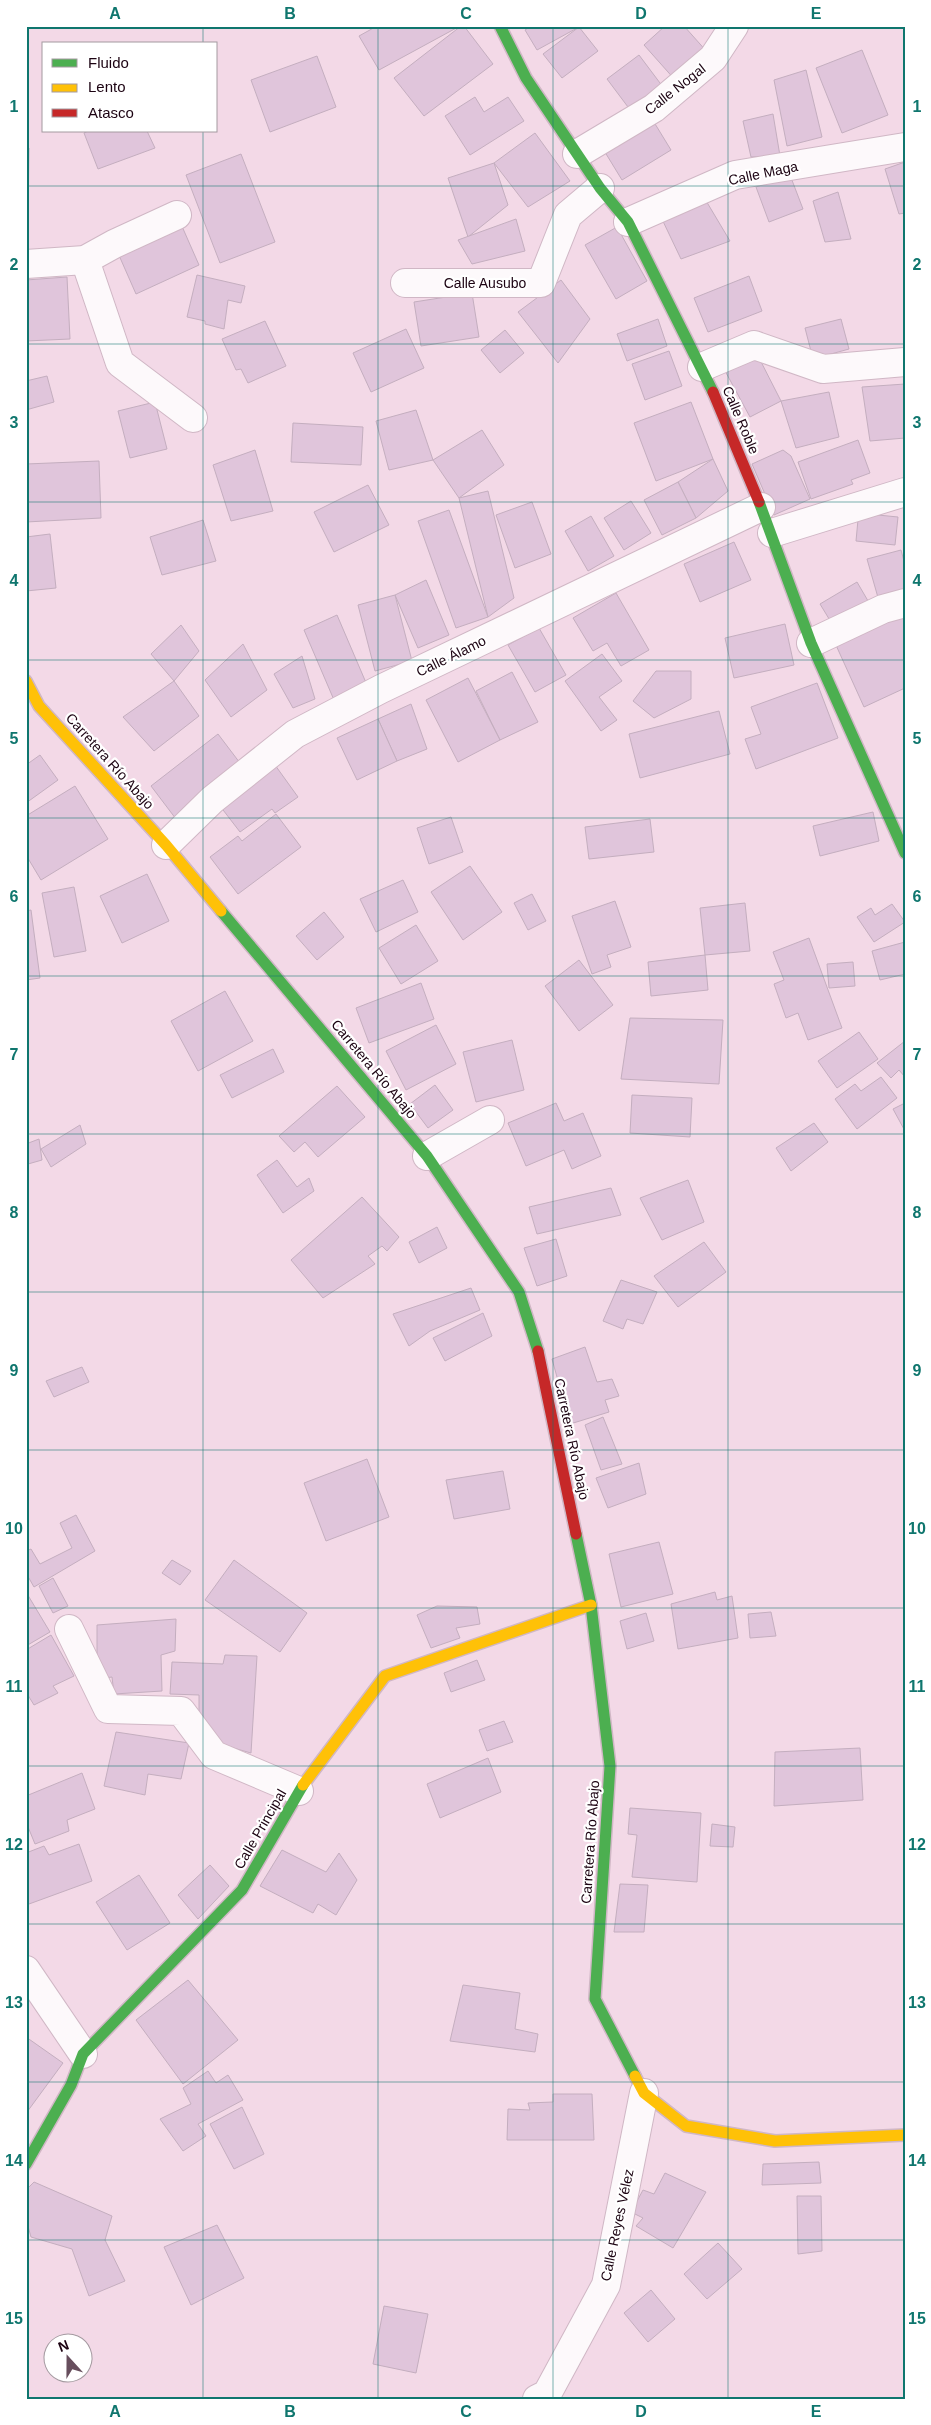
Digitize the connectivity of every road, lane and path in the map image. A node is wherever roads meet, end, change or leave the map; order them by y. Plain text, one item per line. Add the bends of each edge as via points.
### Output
1 (500, 26) edge
2 (734, 26) edge
3 (905, 147) edge
4 (577, 154) junction
5 (600, 188) junction
6 (177, 215) dead end
7 (628, 222) junction
8 (85, 260) junction
9 (26, 264) edge
10 (405, 283) dead end
11 (905, 362) edge
12 (702, 367) junction
13 (193, 418) dead end
14 (905, 492) edge
15 (761, 507) junction
16 (772, 533) junction
17 (905, 604) edge
18 (811, 643) junction
19 (26, 681) edge
20 (166, 845) junction
21 (905, 852) edge
22 (490, 1120) dead end
23 (428, 1156) junction
24 (591, 1605) junction
25 (69, 1629) dead end
26 (299, 1791) junction
27 (26, 1970) edge
28 (83, 2054) junction
29 (644, 2093) junction
30 (33, 2134) edge
31 (905, 2135) edge
32 (26, 2164) edge
33 (537, 2399) edge

1 - 4 street, Calle Roble via 526,78
2 - 4 street, Calle Nogal via 713,58 654,108
3 - 7 street, Calle Maga via 736,175
4 - 5 street, Calle Roble
5 - 7 street, Calle Roble
5 - 10 street, Calle Ausubo via 568,215 541,283
6 - 8 street
7 - 12 street, Calle Roble
8 - 9 street
8 - 13 street via 120,363
11 - 12 street via 823,369 754,345
12 - 15 street, Calle Roble
14 - 16 street
15 - 16 street, Calle Roble
15 - 20 street, Calle Álamo via 381,689 295,734 212,800
16 - 18 street, Calle Roble
17 - 18 street via 883,609
18 - 21 street, Calle Roble
19 - 20 street, Carretera Río Abajo via 39,706
20 - 23 street, Carretera Río Abajo
22 - 23 street
23 - 24 street, Carretera Río Abajo via 519,1292 537,1347
24 - 26 street, Calle Principal via 385,1676
24 - 29 street, Carretera Río Abajo via 610,1766 595,1999
25 - 26 street via 108,1709 181,1711 214,1756
26 - 28 street, Calle Principal via 242,1890
27 - 28 street
28 - 30 street, Calle Principal via 71,2085
29 - 31 street, Carretera Río Abajo via 686,2126 775,2141
29 - 33 street, Calle Reyes Vélez via 606,2284 546,2394
30 - 32 street, Calle Principal

